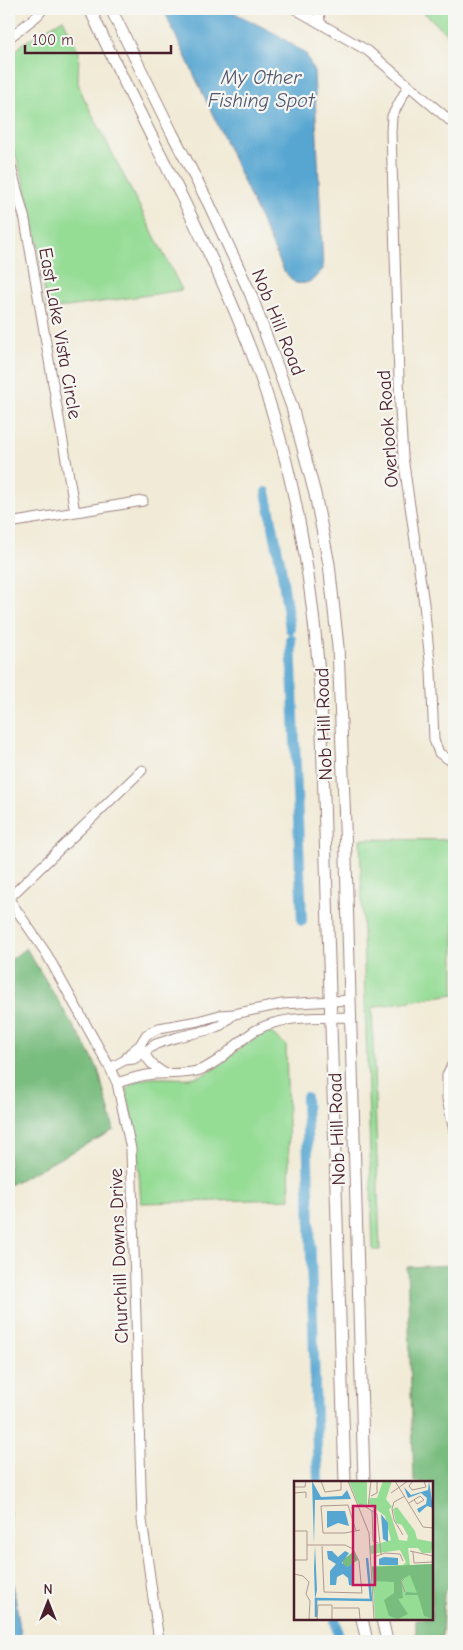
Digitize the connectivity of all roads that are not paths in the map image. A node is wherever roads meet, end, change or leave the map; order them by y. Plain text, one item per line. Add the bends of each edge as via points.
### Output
1 (43, 9) edge
2 (90, 9) edge
3 (111, 9) edge
4 (295, 9) edge
5 (319, 9) edge
6 (320, 23) junction
7 (10, 36) edge
8 (408, 86) junction
9 (454, 124) edge
10 (9, 160) edge
11 (143, 501) dead end
12 (75, 512) junction
13 (9, 523) edge
14 (454, 760) edge
15 (142, 770) dead end
16 (9, 899) edge
17 (350, 1000) junction
18 (329, 1001) junction
19 (234, 1014) junction
20 (351, 1017) junction
21 (330, 1018) junction
22 (142, 1049) junction
23 (454, 1061) edge
24 (110, 1068) junction
25 (166, 1074) junction
26 (116, 1083) junction
27 (454, 1131) edge
28 (345, 1481) edge
29 (364, 1481) edge
30 (362, 1620) edge
31 (382, 1620) edge
32 (159, 1641) edge
33 (367, 1641) edge
34 (387, 1641) edge

1 - 7 street
2 - 18 main road, Nob Hill Road via 229,296 272,410 285,457 310,579 315,625 321,700
3 - 17 main road, Nob Hill Road via 251,294 292,406 315,494 329,564 338,647
4 - 6 street
5 - 6 street
6 - 8 street via 368,51
8 - 9 street
8 - 14 street, Overlook Road via 392,116 391,132 403,456 424,604 434,740 439,753 448,760
10 - 12 street, East Lake Vista Circle via 25,220
11 - 12 street
12 - 13 street
15 - 16 street
16 - 24 street, Churchill Downs Drive via 46,953
17 - 18 street
17 - 20 main road, Nob Hill Road
18 - 19 street via 282,1004
18 - 21 main road, Nob Hill Road
19 - 22 street via 222,1025
19 - 22 street via 159,1028 146,1034
20 - 21 street
20 - 29 main road, Nob Hill Road
21 - 25 street via 273,1023 257,1030 204,1068 184,1074
21 - 28 main road, Nob Hill Road
22 - 24 street via 130,1053 125,1060
22 - 25 street via 152,1065
23 - 27 street via 447,1075 447,1099
24 - 26 street, Churchill Downs Drive
25 - 26 street via 142,1075
26 - 32 street, Churchill Downs Drive via 131,1149 142,1520
30 - 33 main road
31 - 34 main road

